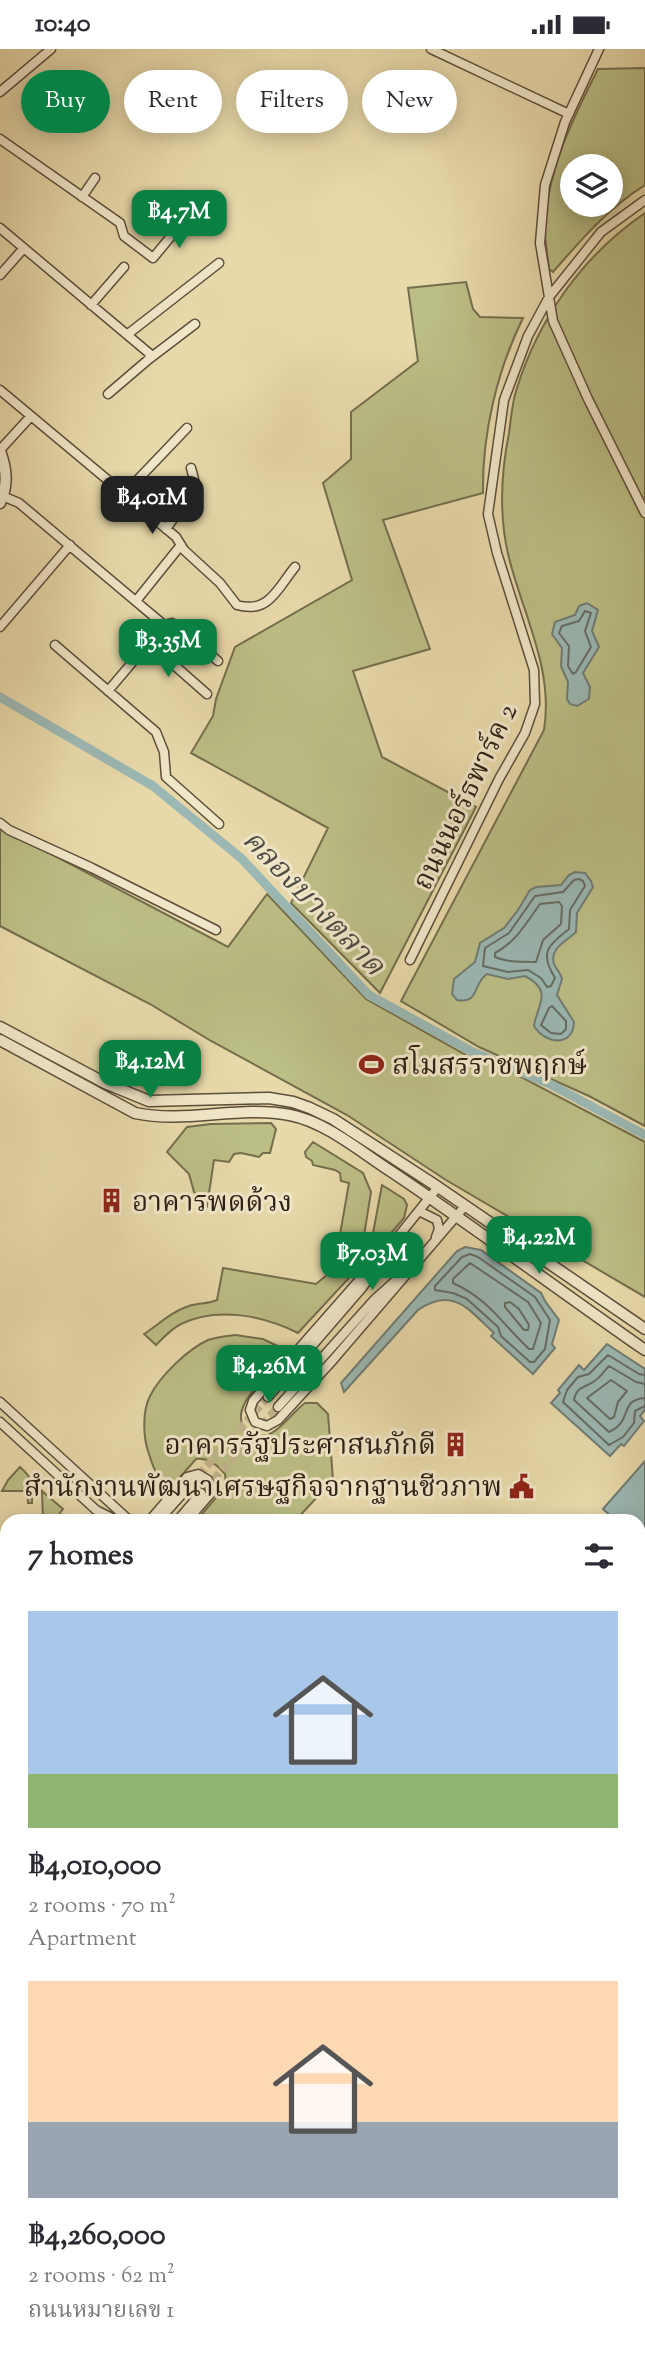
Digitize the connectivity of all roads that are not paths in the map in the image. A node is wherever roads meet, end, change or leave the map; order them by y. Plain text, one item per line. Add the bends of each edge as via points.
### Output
1 (51, 49) edge
2 (431, 49) edge
3 (599, 49) edge
4 (0, 92) edge
5 (569, 114) junction
6 (0, 139) edge
7 (95, 178) dead end
8 (82, 197) junction
9 (645, 200) edge
10 (182, 223) dead end
11 (0, 228) edge
12 (24, 249) junction
13 (219, 263) dead end
14 (124, 267) dead end
15 (0, 275) edge
16 (549, 297) junction
17 (91, 305) junction
18 (195, 324) dead end
19 (128, 334) junction
20 (149, 359) junction
21 (0, 390) edge
22 (108, 394) dead end
23 (31, 416) junction
24 (187, 428) dead end
25 (0, 451) edge
26 (191, 468) dead end
27 (125, 493) junction
28 (1, 498) edge
29 (645, 513) edge
30 (166, 529) junction
31 (70, 545) junction
32 (181, 545) junction
33 (295, 567) dead end
34 (136, 601) junction
35 (164, 625) junction
36 (0, 627) edge
37 (149, 643) junction
38 (55, 645) dead end
39 (218, 661) dead end
40 (108, 691) junction
41 (207, 694) dead end
42 (0, 823) edge
43 (219, 824) dead end
44 (216, 930) dead end
45 (410, 960) dead end
46 (0, 1027) edge
47 (0, 1040) edge
48 (438, 1187) junction
49 (430, 1198) junction
50 (465, 1206) junction
51 (419, 1211) junction
52 (457, 1216) junction
53 (398, 1236) junction
54 (434, 1243) junction
55 (423, 1256) junction
56 (645, 1329) edge
57 (645, 1350) edge
58 (268, 1398) tunnel mouth
59 (0, 1402) edge
60 (278, 1407) tunnel mouth
61 (0, 1422) edge
62 (191, 1484) tunnel mouth
63 (201, 1493) tunnel mouth
64 (111, 1503) junction
65 (96, 1510) junction
66 (104, 1514) edge
67 (123, 1514) edge
68 (155, 1514) edge
69 (164, 1514) edge
70 (183, 1514) edge
71 (193, 1514) edge

1 - 4 street
2 - 5 street
3 - 5 street
5 - 16 street via 545,185 540,243
6 - 8 street
7 - 8 street
8 - 10 street via 120,223 124,236 153,258
9 - 16 street, ถนนนอร์ธพาร์ค 2 via 601,232
11 - 12 street
12 - 15 street
12 - 17 street
13 - 19 street
14 - 17 street
16 - 29 street via 563,342
16 - 45 street, ถนนนอร์ธพาร์ค 2 via 528,336 504,400 488,514 534,670 535,704 525,733
17 - 19 street
18 - 20 street
19 - 20 street via 148,351
20 - 22 street
21 - 23 street
23 - 25 street
23 - 27 street
24 - 27 street
25 - 28 street via 6,470
26 - 30 street via 196,487
27 - 30 street
28 - 31 street via 19,503
30 - 32 street
31 - 34 street
31 - 36 street
32 - 33 street via 237,605 245,607 266,604
32 - 34 street
34 - 35 street
35 - 37 street
35 - 39 street via 172,622
37 - 40 street
37 - 41 street
38 - 40 street
40 - 43 street via 156,732 170,783
42 - 44 street
46 - 48 street via 149,1101 269,1098 296,1103 333,1119
47 - 49 street via 135,1113 180,1117 266,1113 304,1119
48 - 49 street
48 - 50 street
49 - 51 street
49 - 52 street
50 - 52 street
50 - 56 street
51 - 53 street
51 - 54 street via 437,1220
52 - 54 street
52 - 57 street
53 - 55 street via 253,1401 253,1419 263,1426 272,1425
53 - 58 street via 362,1289
54 - 55 street
55 - 60 street via 375,1299
59 - 64 street
61 - 65 street
62 - 69 street
63 - 70 street
64 - 65 street via 109,1513
64 - 67 street
65 - 66 street
68 - 71 street via 191,1475 198,1474 208,1480 211,1489

